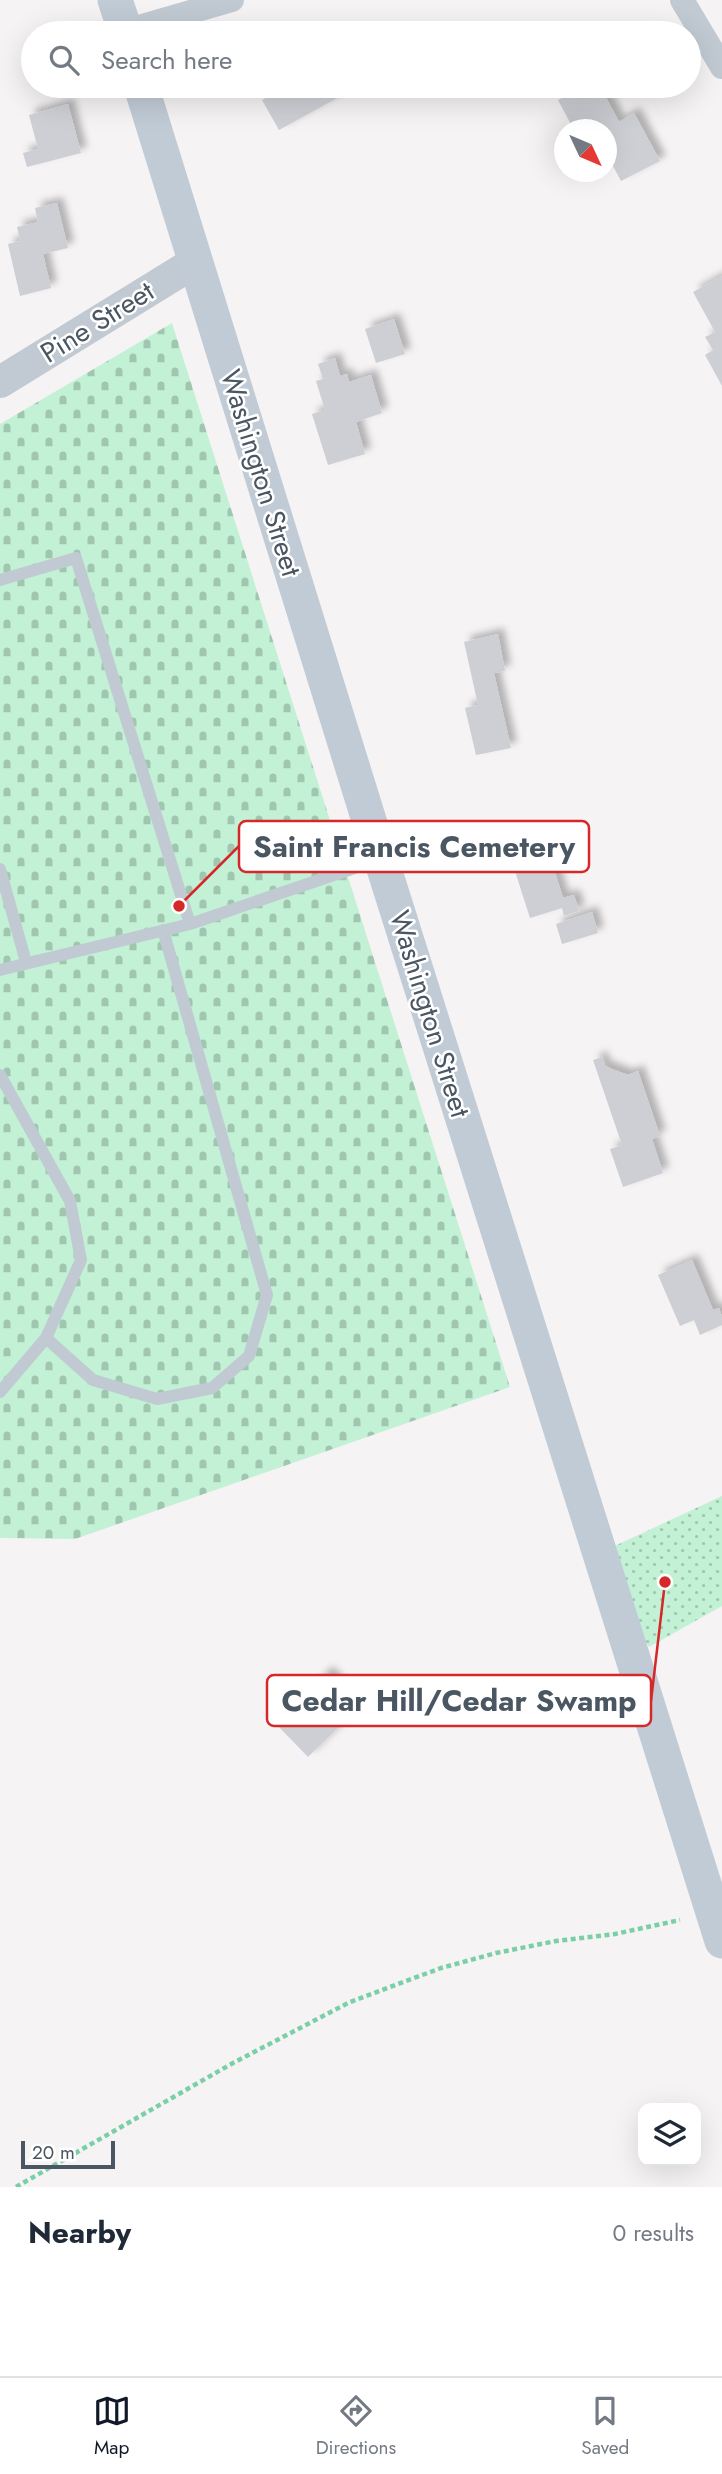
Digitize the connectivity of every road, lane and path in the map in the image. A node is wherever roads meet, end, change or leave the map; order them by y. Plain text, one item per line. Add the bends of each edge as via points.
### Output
1 (232, 0) edge
2 (682, 0) edge
3 (122, 21) edge
4 (695, 21) edge
5 (701, 32) edge
6 (722, 67) edge
7 (145, 98) edge
8 (195, 262) junction
9 (0, 382) edge
10 (0, 580) edge
11 (381, 859) junction
12 (0, 869) edge
13 (190, 924) junction
14 (163, 930) junction
15 (26, 962) junction
16 (0, 970) edge
17 (0, 1075) edge
18 (46, 1338) junction
19 (0, 1392) edge
20 (718, 1930) edge
21 (16, 2187) edge

1 - 3 street
2 - 4 street
5 - 6 street
7 - 8 main road, Washington Street
8 - 9 street, Pine Street
8 - 11 main road, Washington Street
10 - 13 lane via 76,558
11 - 13 lane
11 - 20 main road, Washington Street
12 - 15 lane
13 - 14 lane
14 - 15 lane
14 - 18 lane via 267,1295 249,1356 212,1388 157,1399 93,1380
15 - 16 lane
17 - 18 lane via 70,1201 81,1260
18 - 19 lane
20 - 21 path via 672,1920 441,1968 350,2002

